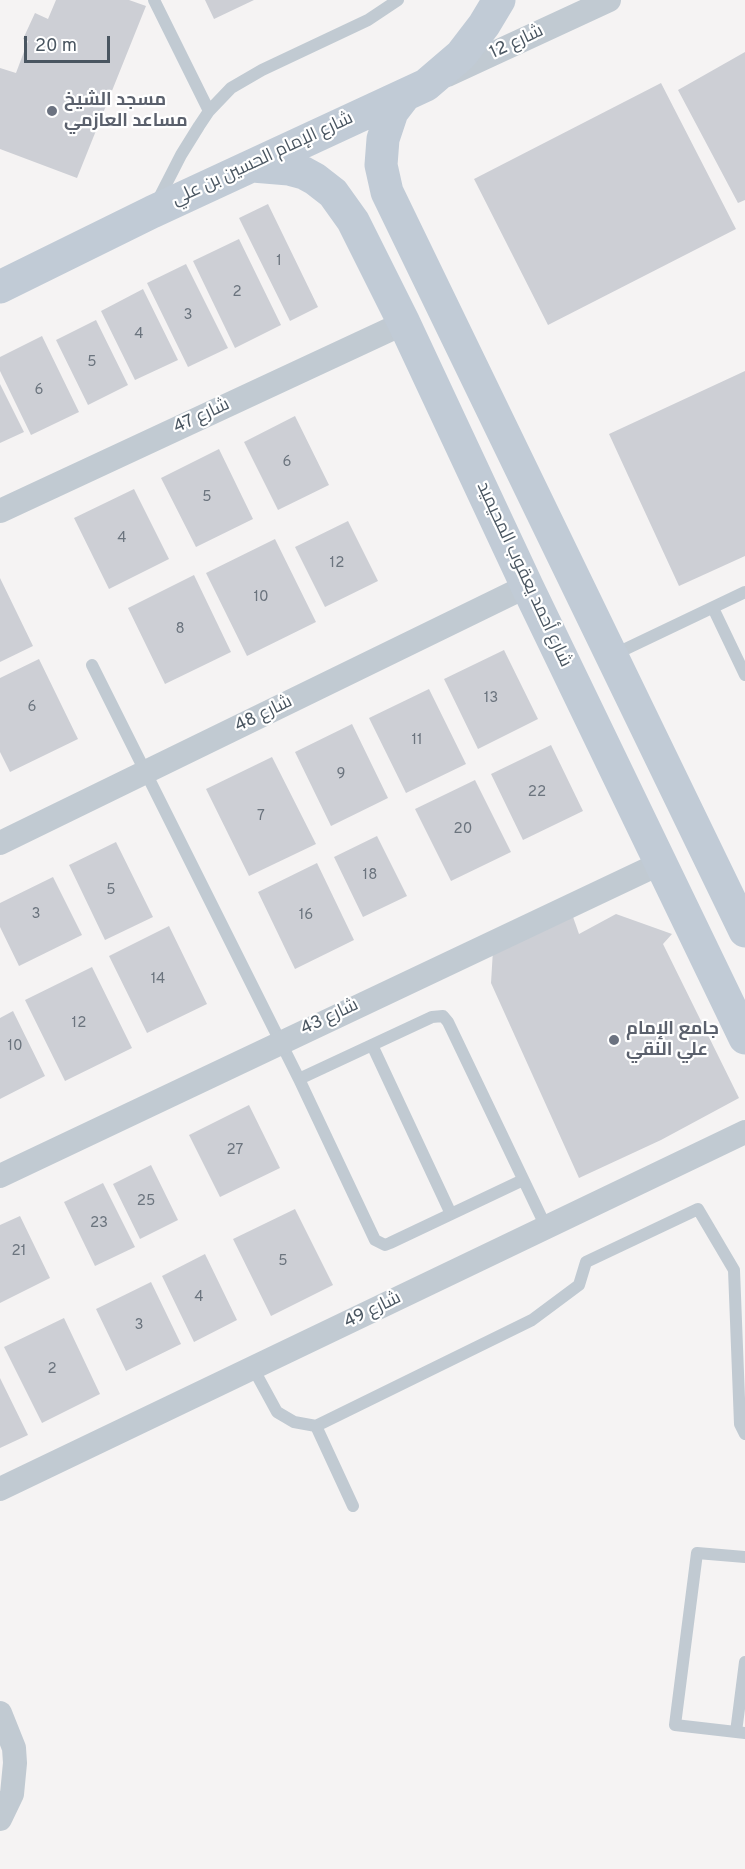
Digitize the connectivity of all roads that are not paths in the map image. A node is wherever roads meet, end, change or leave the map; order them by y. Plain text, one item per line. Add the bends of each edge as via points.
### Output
1 (154, 0) edge
2 (398, 0) edge
3 (499, 0) edge
4 (609, 0) edge
5 (415, 90) junction
6 (209, 111) junction
7 (253, 165) junction
8 (152, 212) junction
9 (0, 287) edge
10 (404, 323) junction
11 (0, 511) edge
12 (527, 586) junction
13 (745, 592) edge
14 (713, 608) junction
15 (612, 656) junction
16 (92, 664) dead end
17 (745, 675) edge
18 (146, 773) junction
19 (0, 843) edge
20 (662, 862) junction
21 (745, 931) edge
22 (743, 1030) edge
23 (280, 1042) junction
24 (372, 1045) junction
25 (299, 1079) junction
26 (745, 1132) edge
27 (0, 1176) edge
28 (522, 1180) junction
29 (451, 1214) junction
30 (546, 1227) junction
31 (253, 1368) junction
32 (316, 1426) junction
33 (745, 1434) edge
34 (0, 1489) edge
35 (353, 1506) dead end
36 (745, 1557) edge
37 (745, 1662) edge
38 (0, 1713) edge
39 (740, 1732) edge
40 (0, 1819) edge

1 - 6 lane
2 - 6 lane via 368,20 231,88
3 - 5 street, شارع الإمام الحسين بن علي via 461,55
4 - 5 street, شارع 12
5 - 7 street, شارع الإمام الحسين بن علي
5 - 15 street via 392,112 382,139 381,165 387,192
6 - 8 lane
7 - 8 street, شارع الإمام الحسين بن علي
7 - 10 street, شارع أحمد يعقوب المحيميد via 304,173 333,193 353,221
8 - 9 street, شارع الإمام الحسين بن علي
10 - 11 street, شارع 47
10 - 12 street, شارع أحمد يعقوب المحيميد
12 - 18 street, شارع 48
12 - 20 street, شارع أحمد يعقوب المحيميد
13 - 14 lane
14 - 15 lane
14 - 17 lane
15 - 21 street
16 - 18 lane
18 - 19 street, شارع 48
18 - 23 lane
20 - 22 street, شارع أحمد يعقوب المحيميد
20 - 23 street, شارع 43
23 - 25 lane
23 - 27 street, شارع 43
24 - 25 lane
24 - 28 lane via 432,1017 443,1016
24 - 29 lane
25 - 29 lane via 375,1240 385,1245
26 - 30 street, شارع 49
28 - 29 lane
28 - 30 lane
30 - 31 street, شارع 49
31 - 32 lane via 278,1412 294,1422
31 - 34 street, شارع 49
32 - 33 lane via 532,1320 579,1284 586,1262 698,1209 734,1270 740,1424
32 - 35 lane
36 - 39 lane via 697,1553 675,1725
37 - 39 lane
38 - 40 street via 14,1748 15,1763 12,1794

